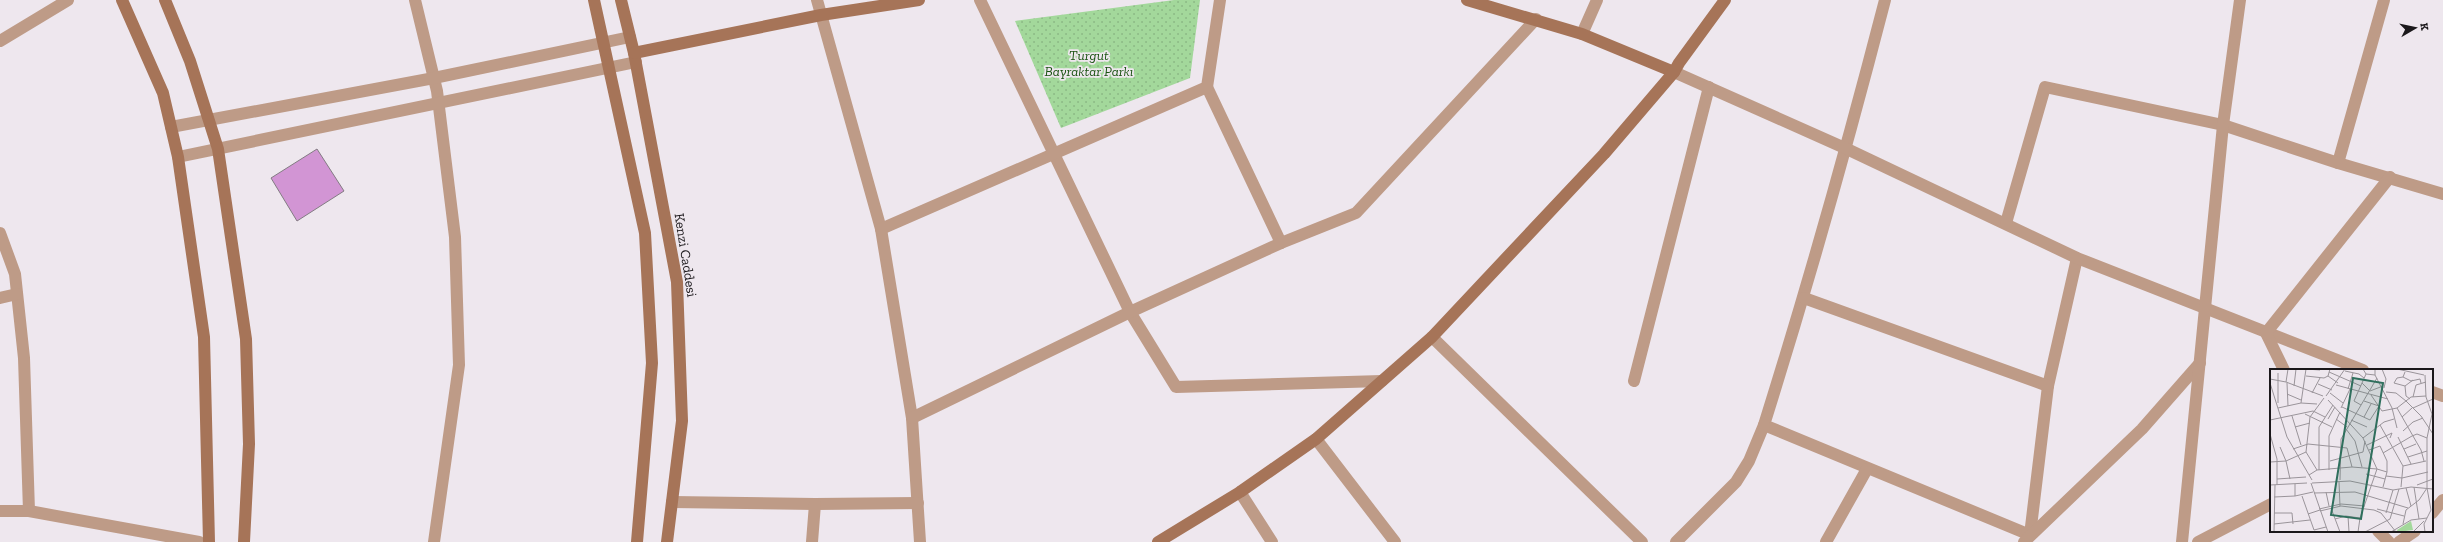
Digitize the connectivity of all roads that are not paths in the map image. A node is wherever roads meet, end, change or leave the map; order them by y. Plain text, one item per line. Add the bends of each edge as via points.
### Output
1 (68, 0) edge
2 (122, 0) edge
3 (165, 0) edge
4 (415, 0) edge
5 (594, 0) edge
6 (621, 0) edge
7 (817, 0) edge
8 (919, 0) edge
9 (980, 0) edge
10 (1220, 0) edge
11 (1467, 0) edge
12 (1597, 0) edge
13 (1725, 0) edge
14 (1885, 0) edge
15 (2240, 0) edge
16 (2384, 0) edge
17 (821, 15) junction
18 (1536, 19) junction
19 (1582, 34) junction
20 (630, 37) junction
21 (0, 41) edge
22 (604, 42) junction
23 (635, 58) junction
24 (610, 69) junction
25 (1674, 72) junction
26 (434, 78) junction
27 (1207, 87) junction
28 (1709, 87) junction
29 (439, 103) junction
30 (209, 120) junction
31 (2223, 125) junction
32 (171, 127) junction
33 (218, 149) junction
34 (1847, 149) junction
35 (1053, 153) junction
36 (178, 157) junction
37 (2338, 163) junction
38 (2390, 177) junction
39 (2443, 194) edge
40 (2006, 223) junction
41 (881, 229) junction
42 (0, 233) edge
43 (1281, 243) junction
44 (2076, 258) junction
45 (17, 294) junction
46 (0, 298) edge
47 (1804, 298) junction
48 (2204, 309) junction
49 (1130, 312) junction
50 (2266, 333) junction
51 (1432, 337) junction
52 (2200, 363) junction
53 (2284, 369) edge
54 (2360, 369) edge
55 (1382, 381) junction
56 (1634, 381) dead end
57 (2048, 386) junction
58 (2433, 392) edge
59 (2443, 396) edge
60 (912, 418) junction
61 (1764, 425) junction
62 (1316, 439) junction
63 (1867, 469) junction
64 (1240, 492) junction
65 (2443, 500) edge
66 (672, 502) junction
67 (918, 503) junction
68 (815, 504) junction
69 (2270, 505) edge
70 (29, 510) junction
71 (0, 511) edge
72 (2433, 512) edge
73 (2379, 532) edge
74 (2414, 532) edge
75 (2027, 538) edge
76 (199, 542) edge
77 (209, 542) edge
78 (244, 542) edge
79 (434, 542) edge
80 (637, 542) edge
81 (666, 542) edge
82 (812, 542) edge
83 (920, 542) edge
84 (1158, 542) edge
85 (1272, 542) edge
86 (1395, 542) edge
87 (1642, 542) edge
88 (1676, 542) edge
89 (1826, 542) edge
90 (2182, 542) edge
91 (2198, 542) edge
92 (2388, 542) edge
93 (2399, 542) edge

1 - 21 street
2 - 32 street via 163,93
3 - 30 street via 190,61
4 - 26 street
5 - 22 street
6 - 20 street, Kenzi Caddesi
7 - 17 street
8 - 17 street
9 - 35 street
10 - 27 street
11 - 18 street
12 - 19 street
13 - 25 street
14 - 34 street
15 - 31 street
16 - 37 street
17 - 23 street
17 - 41 street
18 - 19 street
18 - 43 street via 1356,213
19 - 25 street
20 - 22 street
20 - 23 street, Kenzi Caddesi
22 - 24 street
22 - 26 street
23 - 24 street
23 - 66 street, Kenzi Caddesi via 677,282 682,421
24 - 29 street
24 - 80 street via 645,232 652,363
25 - 28 street
25 - 51 street via 1604,154
26 - 29 street
26 - 30 street
27 - 35 street
27 - 43 street
28 - 34 street
28 - 56 street
29 - 33 street
29 - 79 street via 455,237 459,365
30 - 32 street
30 - 33 street
31 - 37 street
31 - 40 street via 2045,87
31 - 48 street
32 - 36 street
33 - 36 street
33 - 78 street via 246,339 248,444
34 - 40 street
34 - 47 street
35 - 41 street
35 - 49 street
36 - 77 street via 204,337
37 - 38 street
38 - 39 street
38 - 50 street
40 - 44 street
41 - 60 street
42 - 45 street via 15,274
43 - 49 street
44 - 48 street
44 - 57 street
45 - 46 street
45 - 70 street via 24,358
47 - 57 street
47 - 61 street
48 - 50 street
48 - 52 street
49 - 55 street via 1176,387
49 - 60 street
50 - 53 street
50 - 54 street
51 - 55 street
51 - 87 street
52 - 75 street via 2142,429
52 - 90 street
55 - 62 street
57 - 75 street
58 - 59 street
60 - 67 street
61 - 63 street
61 - 88 street via 1749,461 1736,482
62 - 64 street
62 - 86 street
63 - 75 street
63 - 89 street
64 - 84 street
64 - 85 street
65 - 72 street
66 - 68 street
66 - 81 street, Kenzi Caddesi
67 - 68 street
67 - 83 street
68 - 82 street
69 - 91 street
70 - 71 street
70 - 76 street
73 - 92 street
74 - 93 street

